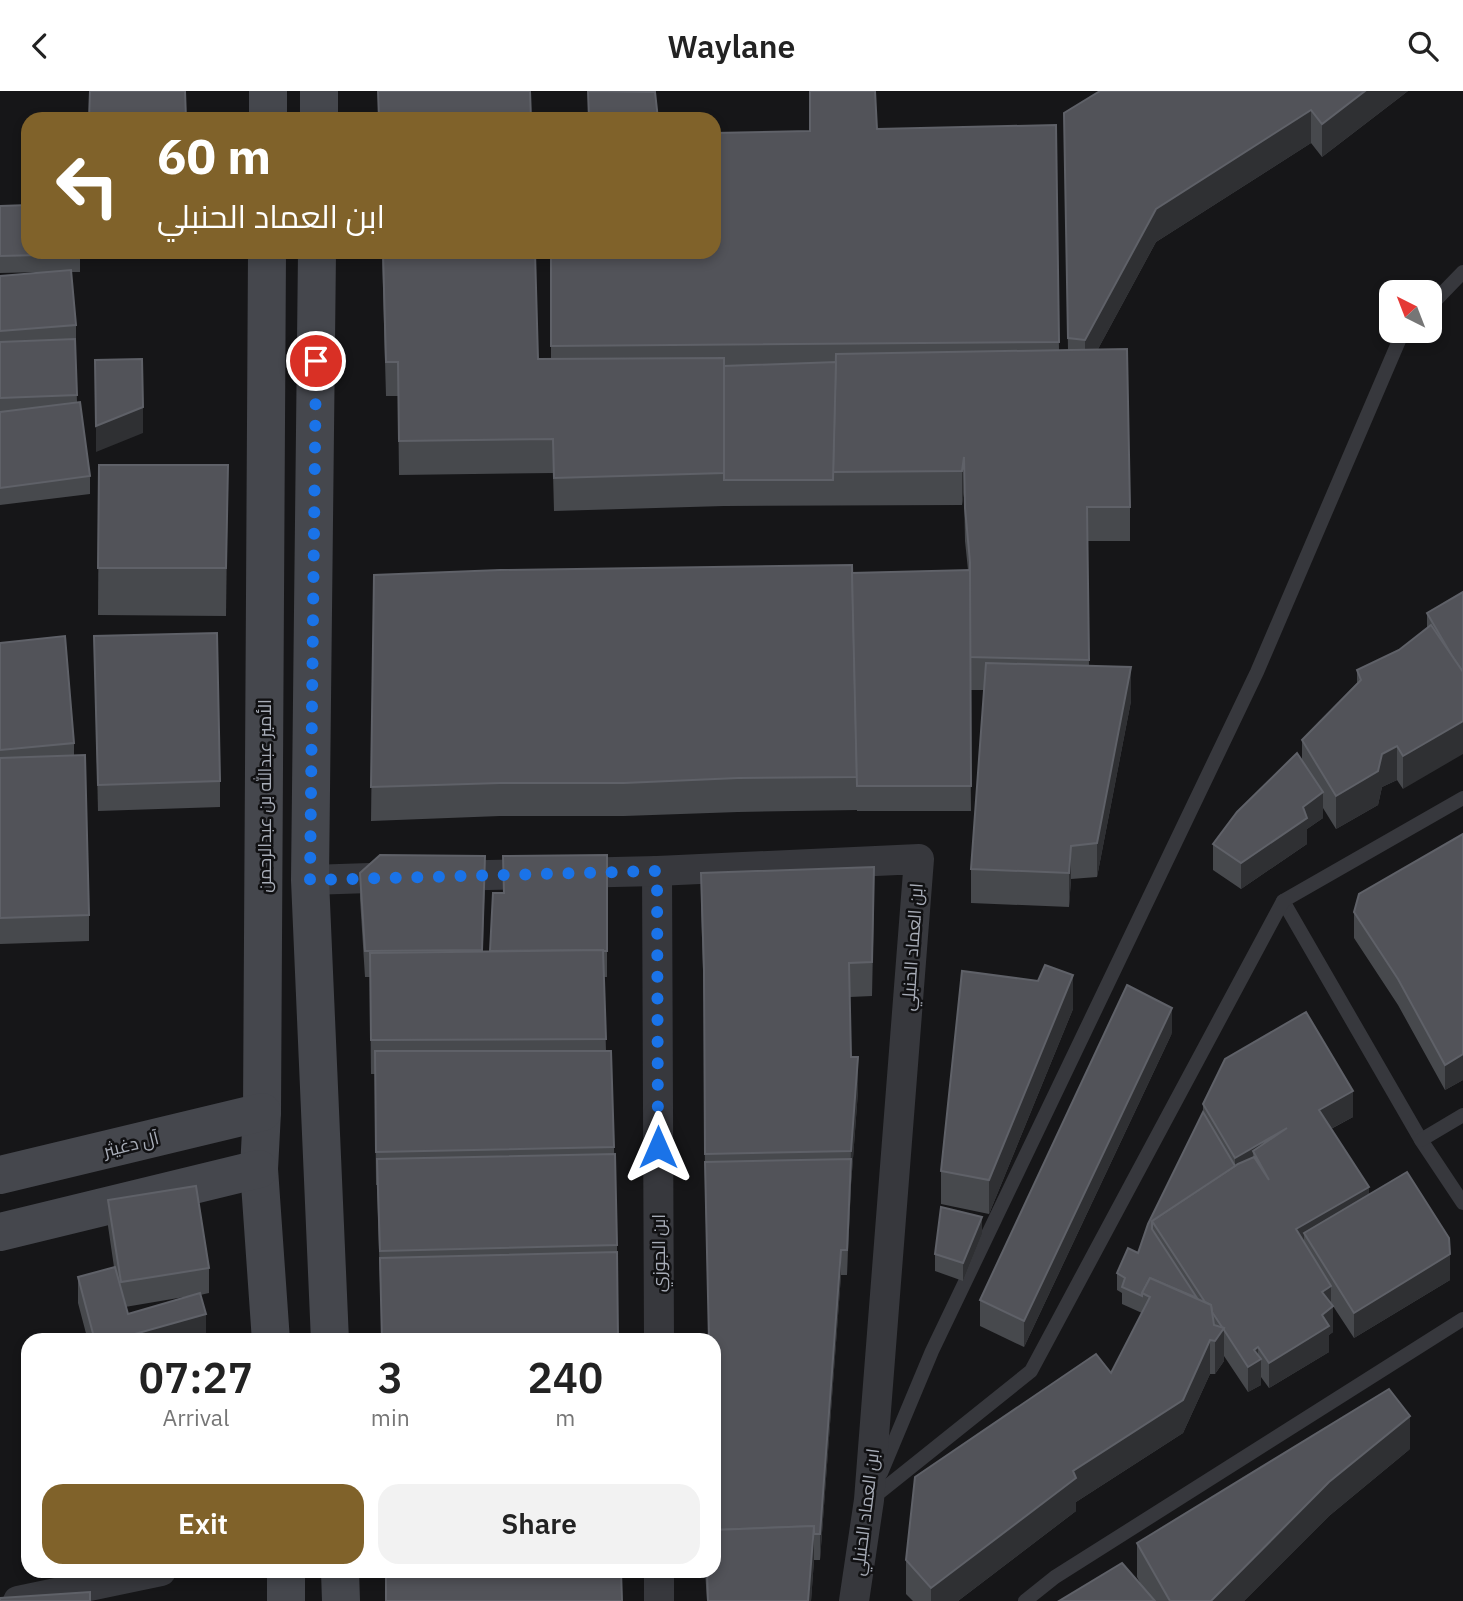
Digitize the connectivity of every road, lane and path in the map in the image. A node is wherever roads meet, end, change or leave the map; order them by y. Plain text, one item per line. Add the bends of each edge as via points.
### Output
1 (268, 91) edge
2 (319, 91) edge
3 (268, 112) edge
4 (319, 112) edge
5 (267, 259) edge
6 (317, 259) edge
7 (1463, 272) edge
8 (1442, 294) edge
9 (1398, 343) edge
10 (1463, 798) edge
11 (657, 871) junction
12 (310, 880) junction
13 (1283, 901) junction
14 (262, 1112) junction
15 (1463, 1115) edge
16 (1421, 1140) junction
17 (259, 1170) junction
18 (0, 1175) edge
19 (1463, 1203) edge
20 (0, 1232) edge
21 (1463, 1319) edge
22 (270, 1333) edge
23 (330, 1333) edge
24 (659, 1333) edge
25 (869, 1500) junction
26 (128, 1578) edge
27 (286, 1578) edge
28 (340, 1578) edge
29 (659, 1578) edge
30 (18, 1601) edge
31 (286, 1601) edge
32 (341, 1601) edge
33 (659, 1601) edge
34 (854, 1601) edge
35 (1025, 1601) edge

1 - 3 main road
2 - 4 main road
5 - 14 main road, الأمير عبدالله بن عبدالرحمن
6 - 12 main road
7 - 8 lane
9 - 25 lane via 1257,672 932,1351
10 - 13 lane
11 - 12 street, ابن العماد الحنبلي
11 - 24 street, ابن الجوزي
11 - 25 street, ابن العماد الحنبلي via 919,859
12 - 23 main road
13 - 16 lane
13 - 25 lane via 1031,1371
14 - 17 main road, الأمير عبدالله بن عبدالرحمن
14 - 18 main road, آل دغيثر
15 - 16 lane
16 - 19 lane
17 - 20 main road
17 - 22 main road, الأمير عبدالله بن عبدالرحمن
21 - 35 lane via 1055,1577
25 - 34 street, ابن العماد الحنبلي
26 - 30 street
27 - 31 main road
28 - 32 main road
29 - 33 street

